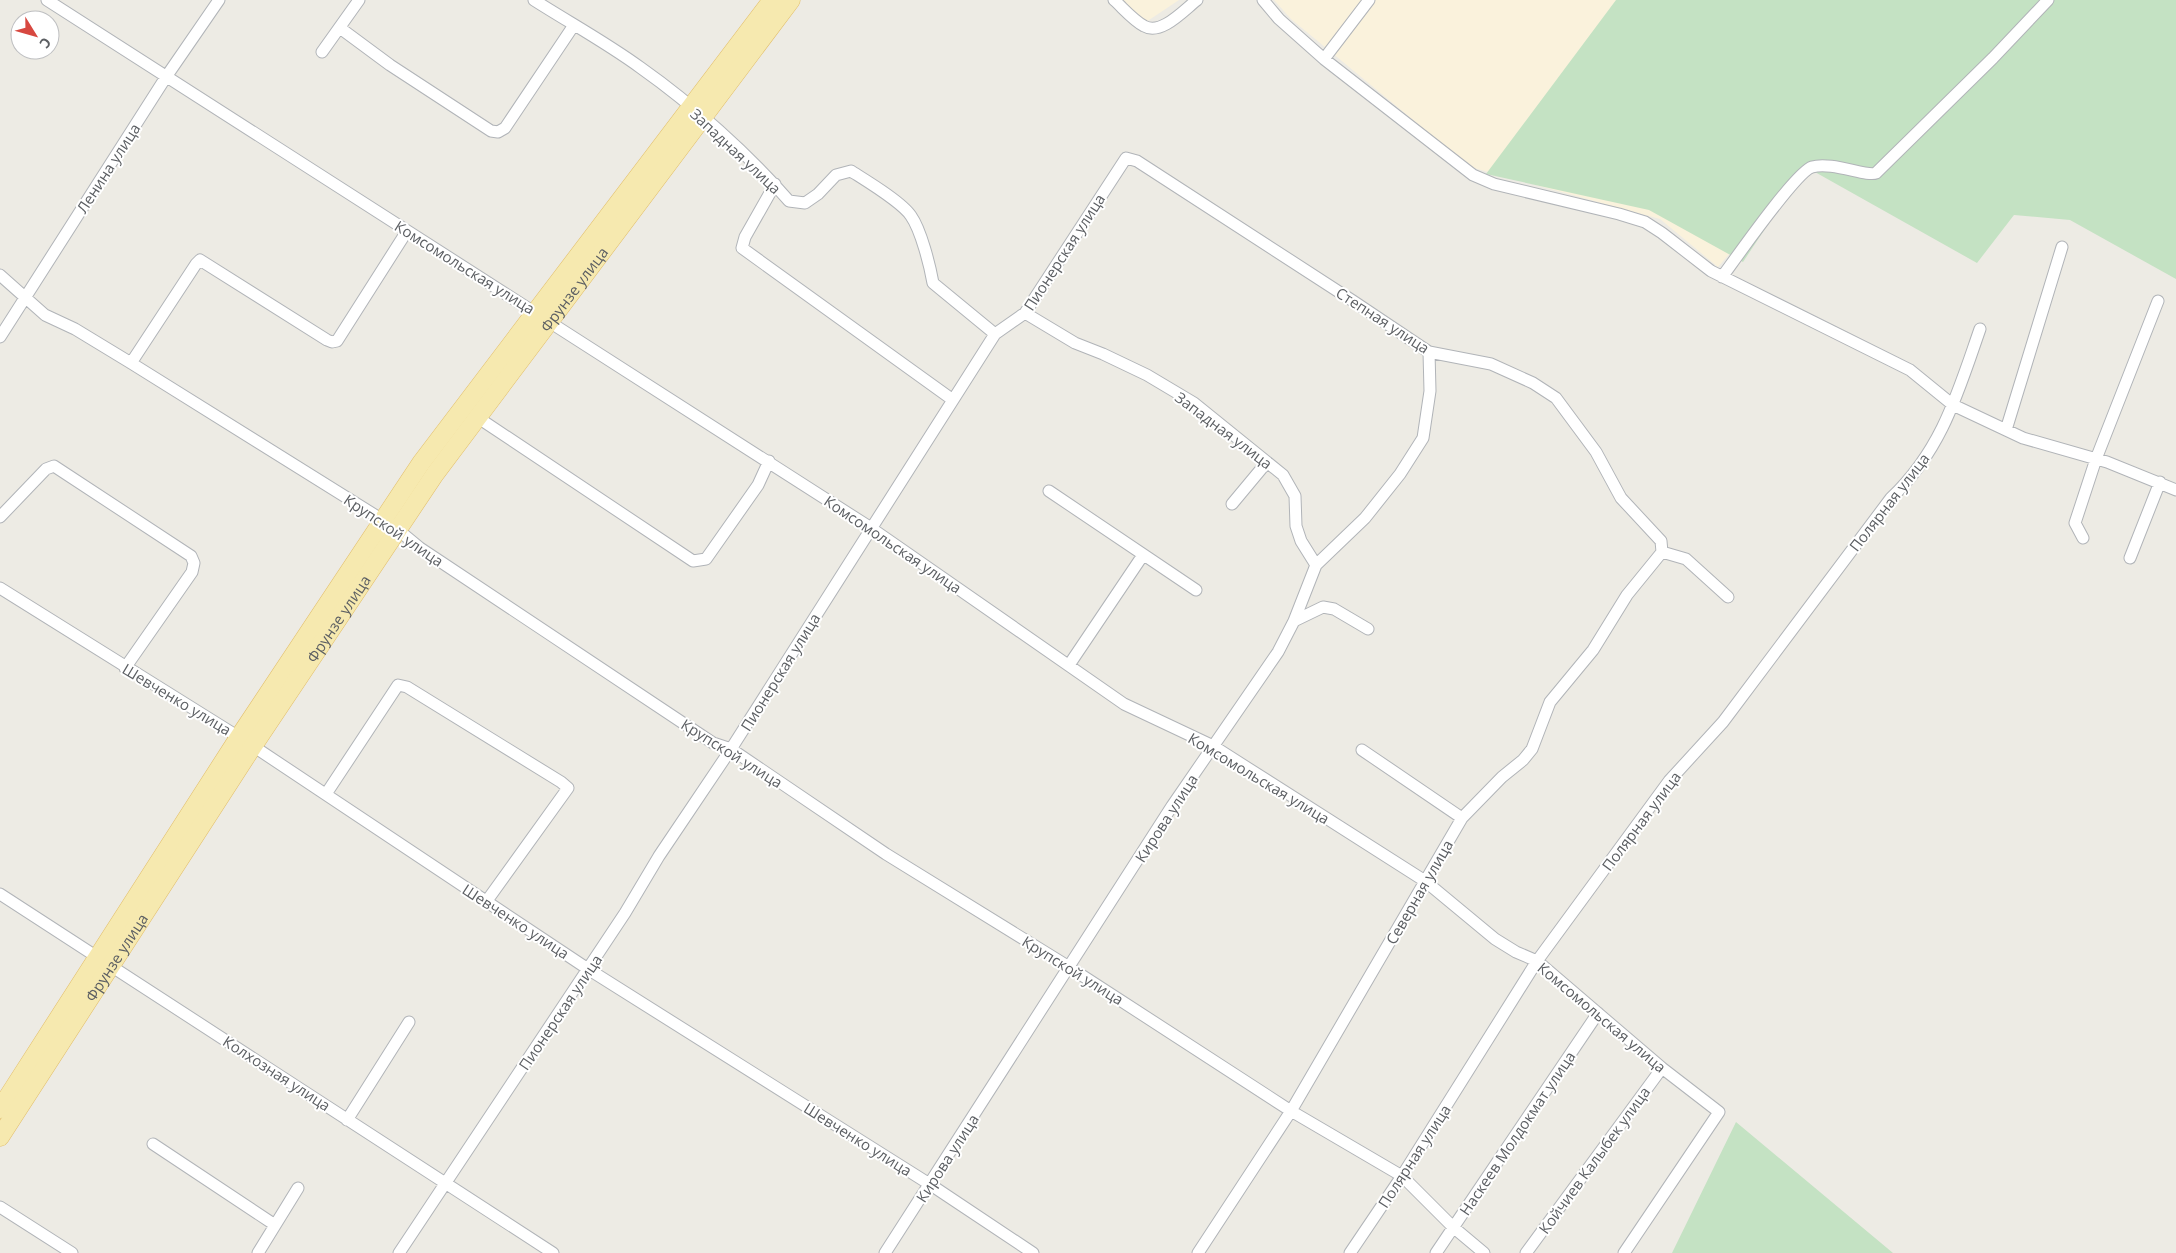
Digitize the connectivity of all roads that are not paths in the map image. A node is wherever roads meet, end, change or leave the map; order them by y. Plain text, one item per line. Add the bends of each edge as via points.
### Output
1 (47, 0) edge
2 (219, 0) edge
3 (359, 0) edge
4 (534, 0) edge
5 (772, 0) edge
6 (792, 0) edge
7 (1114, 0) edge
8 (1197, 0) edge
9 (1263, 0) edge
10 (1369, 0) edge
11 (2048, 0) edge
12 (574, 25) junction
13 (340, 28) junction
14 (322, 52) dead end
15 (1324, 59) junction
16 (166, 77) junction
17 (696, 113) junction
18 (1137, 161) joint
19 (774, 184) junction
20 (407, 232) junction
21 (2062, 247) dead end
22 (0, 275) edge
23 (1722, 277) junction
24 (26, 298) junction
25 (2158, 301) dead end
26 (1025, 314) junction
27 (543, 316) junction
28 (1980, 329) dead end
29 (995, 334) junction
30 (0, 337) edge
31 (1428, 352) junction
32 (131, 362) junction
33 (953, 400) junction
34 (1954, 405) junction
35 (477, 417) junction
36 (2006, 430) junction
37 (2096, 459) junction
38 (769, 461) junction
39 (1267, 462) junction
40 (2160, 482) junction
41 (2176, 490) edge
42 (1049, 491) dead end
43 (1232, 504) dead end
44 (0, 517) edge
45 (389, 524) junction
46 (871, 528) junction
47 (2083, 538) dead end
48 (1662, 552) junction
49 (1143, 555) junction
50 (2130, 558) dead end
51 (1316, 565) junction
52 (0, 588) edge
53 (1196, 590) dead end
54 (1728, 597) dead end
55 (1294, 621) junction
56 (1368, 629) dead end
57 (1069, 665) junction
58 (125, 668) junction
59 (246, 742) junction
60 (1213, 746) junction
61 (731, 748) junction
62 (1362, 750) dead end
63 (326, 794) junction
64 (1462, 818) junction
65 (1425, 881) junction
66 (0, 894) edge
67 (486, 902) junction
68 (1537, 960) junction
69 (105, 961) junction
70 (1069, 967) junction
71 (588, 969) junction
72 (1598, 1013) junction
73 (409, 1022) dead end
74 (1662, 1068) junction
75 (0, 1109) edge
76 (1291, 1111) junction
77 (347, 1120) junction
78 (0, 1137) edge
79 (153, 1144) dead end
80 (1402, 1176) junction
81 (446, 1184) junction
82 (931, 1185) junction
83 (298, 1188) dead end
84 (0, 1207) edge
85 (275, 1225) junction
86 (1453, 1227) junction
87 (72, 1253) edge
88 (258, 1253) edge
89 (399, 1253) edge
90 (553, 1253) edge
91 (885, 1253) edge
92 (1033, 1253) edge
93 (1198, 1253) edge
94 (1350, 1253) edge
95 (1436, 1253) edge
96 (1484, 1253) edge
97 (1526, 1253) edge
98 (1624, 1253) edge

1 - 16 street, Комсомольская улица
2 - 16 street, Ленина улица
3 - 13 street
4 - 12 street, Западная улица
5 - 17 main road
6 - 17 main road
7 - 8 street via 1143,26 1153,30 1162,27
9 - 15 street via 1278,19
10 - 15 street
11 - 23 street via 1876,173 1866,174 1831,166 1812,167 1805,172
12 - 13 street via 505,128 498,132 491,131 390,65
12 - 17 street, Западная улица via 641,68
13 - 14 street
15 - 23 street via 1473,175 1494,184 1645,222
16 - 20 street, Комсомольская улица
16 - 24 street, Ленина улица
17 - 19 street, Западная улица
17 - 27 main road, Фрунзе улица
18 - 26 street, Пионерская улица via 1126,158 1120,166
18 - 31 street, Степная улица
19 - 29 street, Западная улица via 790,201 805,203 836,175 851,171 880,190 911,215 933,283
19 - 33 street via 742,248
20 - 27 street, Комсомольская улица
20 - 32 street via 337,341 327,340 200,260
21 - 36 street
22 - 24 street, Крупской улица
23 - 34 street via 1910,370
24 - 30 street, Ленина улица
24 - 32 street, Крупской улица via 46,315
25 - 37 street
26 - 29 street, Пионерская улица
26 - 39 street, Западная улица via 1194,403
27 - 35 main road, Фрунзе улица
27 - 38 street, Комсомольская улица
27 - 45 main road, Фрунзе улица via 421,464
28 - 34 street, Полярная улица
29 - 33 street, Пионерская улица
31 - 48 street, Степная улица via 1491,364 1533,383 1556,398 1596,452 1620,498 1661,542
31 - 51 street, Кирова улица via 1430,391 1423,438 1400,474 1365,518
32 - 45 street, Крупской улица
33 - 46 street, Пионерская улица
34 - 36 street
34 - 68 street, Полярная улица via 1936,442 1905,484 1891,498 1723,722 1669,781
35 - 38 street via 693,561 706,559 758,485
35 - 45 main road, Фрунзе улица
36 - 37 street
37 - 40 street
37 - 47 street via 2075,523
38 - 46 street, Комсомольская улица
39 - 43 street
39 - 51 street, Западная улица via 1283,475 1295,496 1296,526
40 - 41 street
40 - 50 street
42 - 49 street
44 - 58 street via 46,469 54,466 191,556 194,563 192,572
45 - 59 main road, Фрунзе улица
45 - 61 street, Крупской улица via 420,548 713,743
46 - 57 street, Комсомольская улица
46 - 61 street, Пионерская улица
48 - 54 street via 1686,560
48 - 64 street, Северная улица via 1627,595 1593,650 1550,702 1532,749
49 - 53 street
49 - 57 street
51 - 55 street, Кирова улица
52 - 58 street, Шевченко улица
55 - 56 street via 1323,607 1334,609
55 - 60 street, Кирова улица via 1278,652
57 - 60 street, Комсомольская улица via 1124,704
58 - 59 street, Шевченко улица
59 - 63 street, Шевченко улица
59 - 69 main road, Фрунзе улица
60 - 65 street, Комсомольская улица
60 - 70 street, Кирова улица
61 - 70 street, Крупской улица via 886,854
61 - 71 street, Пионерская улица
62 - 64 street
63 - 67 street, Шевченко улица
63 - 67 street via 398,685 407,687 561,782 568,788
64 - 65 street, Северная улица
65 - 68 street, Комсомольская улица via 1495,939
65 - 76 street, Северная улица
66 - 69 street, Колхозная улица
67 - 71 street, Шевченко улица
68 - 72 street, Комсомольская улица
68 - 80 street, Полярная улица
69 - 75 main road, Фрунзе улица
69 - 77 street, Колхозная улица
69 - 78 main road, Фрунзе улица
70 - 76 street, Крупской улица
70 - 82 street, Кирова улица
71 - 81 street, Пионерская улица
71 - 82 street, Шевченко улица
72 - 74 street, Комсомольская улица
72 - 86 street, Наскеев Молдокмат улица
73 - 77 street
74 - 97 street, Койчиев Калыбек улица
74 - 98 street, Комсомольская улица via 1719,1112
76 - 80 street, Крупской улица
76 - 93 street, Северная улица
77 - 81 street, Колхозная улица
79 - 85 street
80 - 86 street, Крупской улица
80 - 94 street, Полярная улица
81 - 89 street, Пионерская улица
81 - 90 street, Колхозная улица
82 - 91 street, Кирова улица
82 - 92 street, Шевченко улица
83 - 85 street
84 - 87 street
85 - 88 street
86 - 95 street, Наскеев Молдокмат улица
86 - 96 street, Крупской улица

